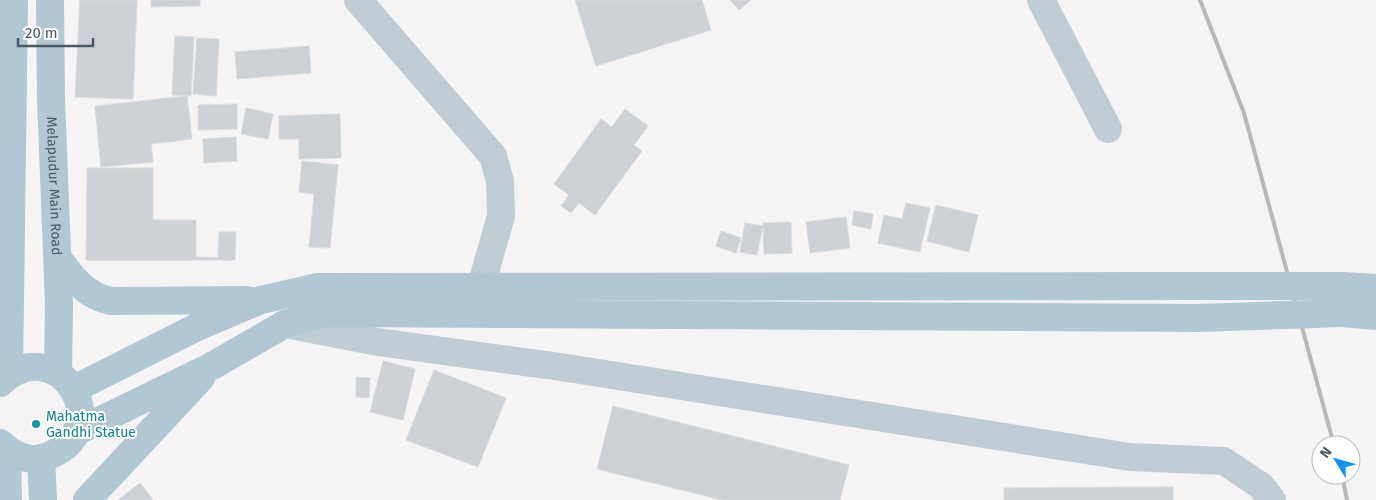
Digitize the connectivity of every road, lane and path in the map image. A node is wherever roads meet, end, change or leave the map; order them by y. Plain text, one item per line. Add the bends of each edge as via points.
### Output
1 (14, 0) edge
2 (50, 0) edge
3 (358, 0) edge
4 (1041, 0) edge
5 (1108, 129) dead end
6 (58, 258) junction
7 (481, 286) junction
8 (1376, 288) edge
9 (262, 300) junction
10 (1376, 316) edge
11 (285, 324) junction
12 (212, 366) junction
13 (5, 379) edge
14 (66, 381) junction
15 (76, 432) junction
16 (3, 446) edge
17 (41, 458) junction
18 (94, 497) edge
19 (8, 500) edge
20 (43, 500) edge
21 (1272, 500) edge

1 - 13 main road
2 - 6 main road, Melapudur Main Road
3 - 7 street via 493,156 500,181 500,216
4 - 5 street
6 - 9 main road via 82,288 100,299
6 - 14 main road, Melapudur Main Road
7 - 8 main road, bridge
7 - 9 main road via 318,287
9 - 14 main road
10 - 11 main road, bridge via 1343,313 1198,318 360,312 322,313
11 - 12 main road
11 - 21 street via 378,342 561,367 1130,457 1224,461 1261,486
12 - 15 main road
12 - 18 main road
13 - 14 main road via 21,369 34,367 47,368
14 - 15 main road, Melapudur Main Road via 80,403
15 - 17 main road via 56,454
16 - 17 main road via 23,457
16 - 19 main road
17 - 20 main road

